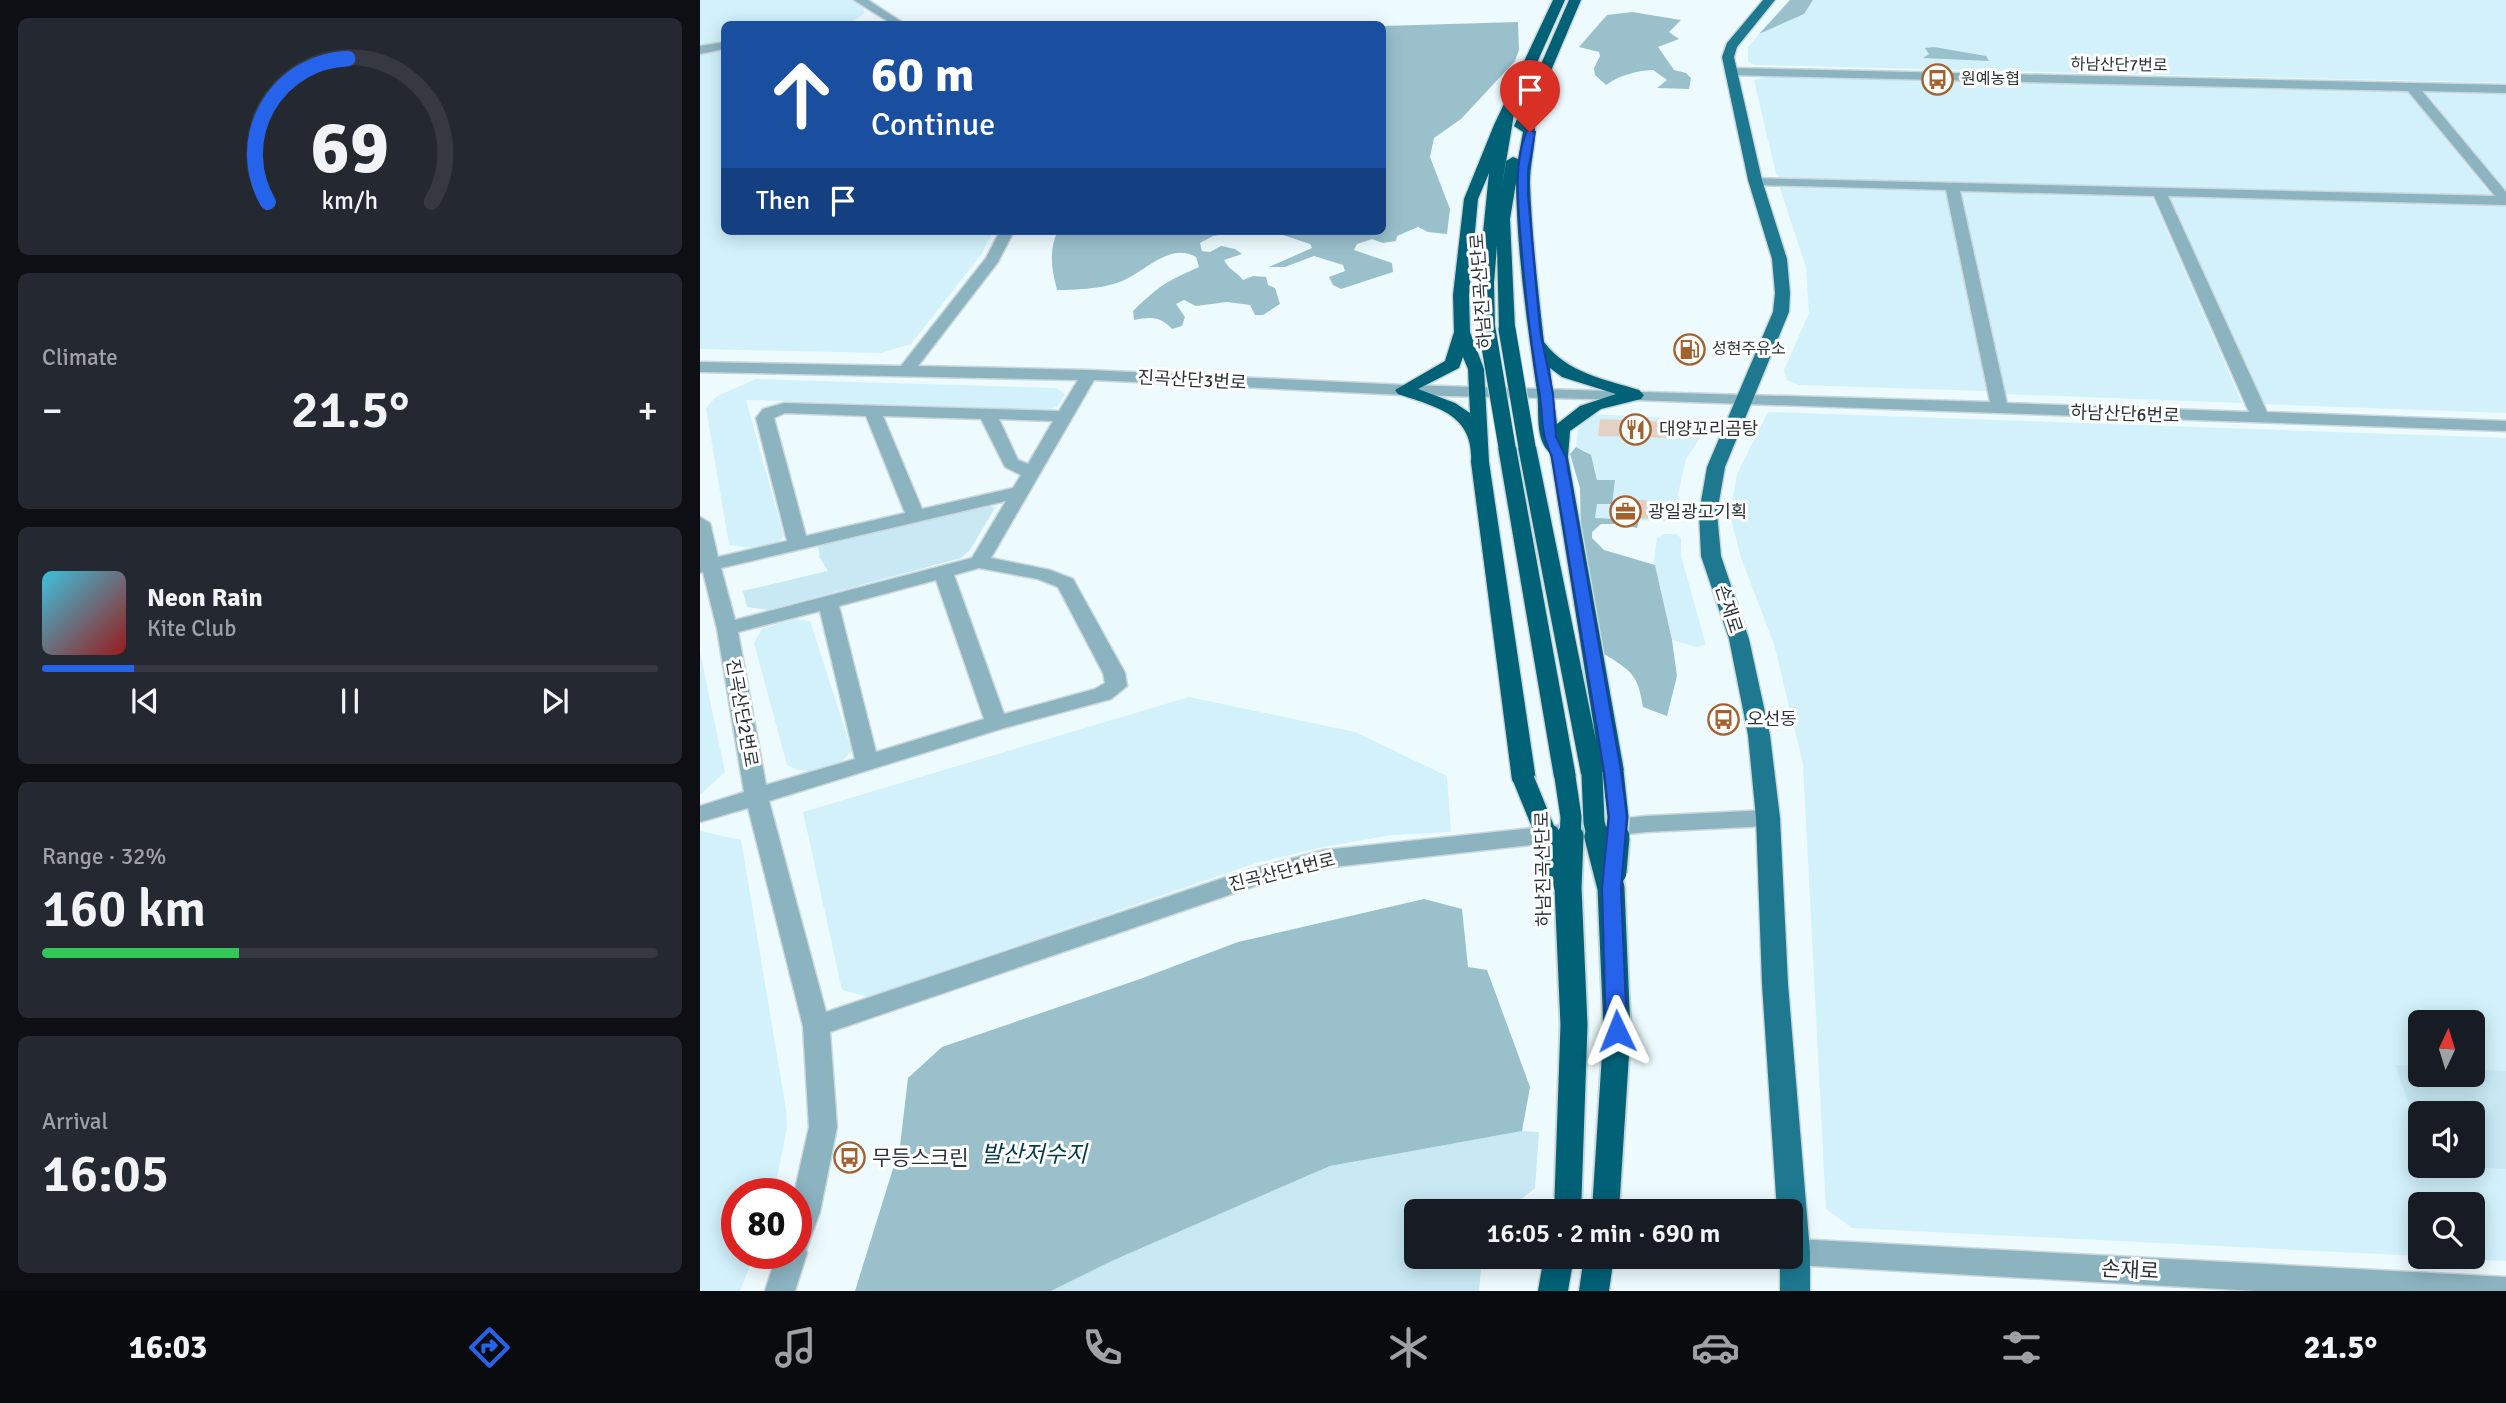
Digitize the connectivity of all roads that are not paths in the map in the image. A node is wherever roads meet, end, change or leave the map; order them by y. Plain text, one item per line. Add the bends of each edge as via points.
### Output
1 (860, 0) edge
2 (1559, 0) edge
3 (1769, 0) edge
4 (1569, 12) edge
5 (881, 21) edge
6 (721, 46) edge
7 (700, 50) edge
8 (1732, 72) junction
9 (2412, 87) junction
10 (2506, 89) edge
11 (1508, 114) junction
12 (1527, 114) junction
13 (1756, 181) junction
14 (1952, 186) junction
15 (2159, 192) junction
16 (2506, 201) edge
17 (1005, 235) edge
18 (1462, 332) junction
19 (1536, 342) junction
20 (700, 367) edge
21 (907, 370) junction
22 (1089, 374) junction
23 (1404, 390) junction
24 (1478, 392) junction
25 (1546, 394) junction
26 (1635, 395) junction
27 (1744, 400) junction
28 (2000, 409) junction
29 (872, 410) junction
30 (987, 413) junction
31 (1066, 416) junction
32 (2261, 418) junction
33 (2506, 426) edge
34 (1480, 442) junction
35 (1517, 447) junction
36 (1559, 457) junction
37 (1031, 472) junction
38 (1019, 492) junction
39 (915, 515) junction
40 (700, 523) edge
41 (798, 544) junction
42 (979, 562) junction
43 (705, 566) edge
44 (943, 571) junction
45 (828, 603) junction
46 (727, 629) junction
47 (996, 723) junction
48 (867, 763) junction
49 (1602, 772) junction
50 (757, 798) junction
51 (700, 814) edge
52 (1768, 818) junction
53 (1568, 888) junction
54 (816, 1026) junction
55 (812, 1178) edge
56 (1567, 1199) edge
57 (1606, 1199) edge
58 (1791, 1199) edge
59 (1803, 1252) edge
60 (787, 1269) edge
61 (1557, 1269) edge
62 (1597, 1269) edge
63 (1795, 1269) edge
64 (780, 1291) edge
65 (1553, 1291) edge
66 (1594, 1291) edge
67 (1795, 1291) edge
68 (2506, 1291) edge

1 - 5 street
2 - 11 highway, 하남진곡산단로
3 - 8 main road, 손재로 via 1731,46
4 - 12 highway, 하남진곡산단로
6 - 7 street
8 - 9 street, 하남산단7번로
8 - 13 main road, 손재로
9 - 10 street, 하남산단7번로
9 - 16 street
11 - 18 highway via 1471,199
11 - 35 highway, 하남진곡산단로, bridge via 1494,175 1487,329
12 - 19 highway via 1524,227
12 - 35 highway, 하남진곡산단로, bridge via 1518,133 1503,219
13 - 14 street
13 - 27 main road, 손재로 via 1783,265 1784,290 1781,312
14 - 15 street
14 - 28 street
15 - 16 street
15 - 32 street
17 - 21 street via 993,259
18 - 23 highway via 1453,364
18 - 24 highway via 1476,369
19 - 25 highway
19 - 26 highway via 1549,360 1567,373
20 - 21 street, 진곡산단3번로
21 - 22 street, 진곡산단3번로
22 - 23 street, 진곡산단3번로
22 - 31 street
23 - 24 street, 진곡산단3번로
23 - 34 highway via 1451,407
24 - 25 street, 진곡산단3번로
24 - 34 highway
25 - 26 street, 진곡산단3번로
25 - 36 highway via 1549,437
26 - 27 street, 하남산단6번로
26 - 36 highway via 1598,402 1579,412 1561,430
27 - 28 street, 하남산단6번로
27 - 52 main road, 손재로 via 1716,467 1708,513 1711,556 1739,639 1759,735
28 - 32 street, 하남산단6번로
29 - 30 street
29 - 39 street
29 - 41 street via 783,408 765,418
30 - 31 street
30 - 37 street via 1011,463
31 - 37 street
32 - 33 street, 하남산단6번로
34 - 53 highway, bridge via 1524,780
35 - 49 highway, 하남진곡산단로
35 - 53 highway, 하남진곡산단로, bridge via 1571,817
36 - 49 highway
37 - 38 street
38 - 39 street
38 - 42 street
39 - 41 street
40 - 43 street, 진곡산단2번로
41 - 43 street
42 - 44 street
42 - 47 street via 1043,573 1066,583 1116,685 1104,694
43 - 46 street, 진곡산단2번로
44 - 45 street
44 - 47 street
45 - 46 street
45 - 48 street
46 - 50 street, 진곡산단2번로
47 - 48 street
48 - 50 street
49 - 57 highway, 하남진곡산단로, bridge via 1594,822 1611,888 1617,1031
50 - 51 street
50 - 54 street
52 - 54 street, 진곡산단1번로 via 1646,824 1324,859 1250,878
52 - 58 main road, 손재로
53 - 56 highway, 하남진곡산단로, bridge via 1574,1026
54 - 55 street via 822,1127
59 - 68 street, 손재로
60 - 64 street
61 - 65 highway
62 - 66 highway
63 - 67 main road, 손재로

